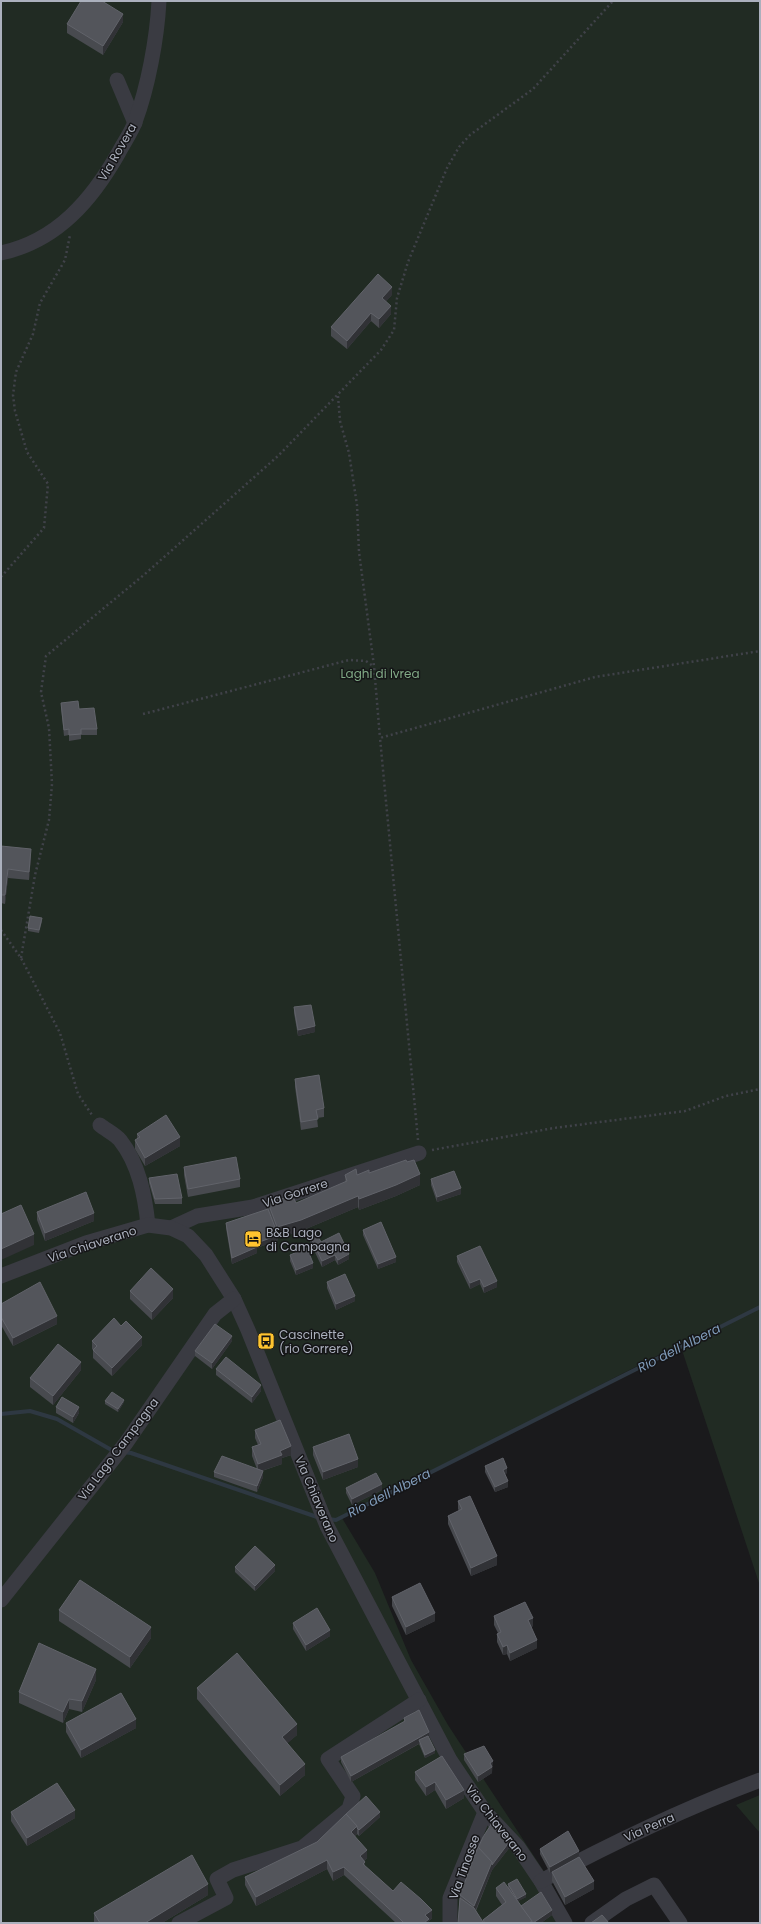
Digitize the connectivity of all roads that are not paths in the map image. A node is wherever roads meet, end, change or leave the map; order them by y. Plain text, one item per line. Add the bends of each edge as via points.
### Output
1 (159, 1) edge
2 (117, 80) dead end
3 (134, 123) junction
4 (1, 253) edge
5 (100, 1125) road end
6 (419, 1153) road end
7 (148, 1225) junction
8 (171, 1228) junction
9 (1, 1276) edge
10 (234, 1299) junction
11 (1, 1600) edge
12 (419, 1700) junction
13 (760, 1780) edge
14 (485, 1812) junction
15 (541, 1881) junction
16 (180, 1923) edge
17 (450, 1923) edge
18 (565, 1923) edge
19 (592, 1923) edge
20 (680, 1923) edge

1 - 3 street, Via Rovera via 158,29
2 - 3 street
3 - 4 street, Via Rovera via 106,175 74,215 48,233 17,249
5 - 7 street via 119,1139 131,1158 144,1195
6 - 8 street, Via Gorrere via 253,1207 197,1216
7 - 8 street, Via Chiaverano
7 - 9 street, Via Chiaverano via 86,1243
8 - 10 street, Via Chiaverano via 188,1236 206,1255
10 - 11 street, Via Lago Campagna via 215,1314 126,1443
10 - 12 street, Via Chiaverano via 327,1526
12 - 14 street, Via Chiaverano via 450,1760
12 - 16 street via 328,1759 353,1796 349,1809 302,1848 233,1870 217,1879 226,1898
13 - 15 street, Via Perra via 720,1795 618,1841
14 - 15 street, Via Chiaverano via 518,1847
14 - 17 street, Via Tinasse via 450,1898
15 - 18 street, Via Chiaverano
19 - 20 street via 626,1899 654,1885

